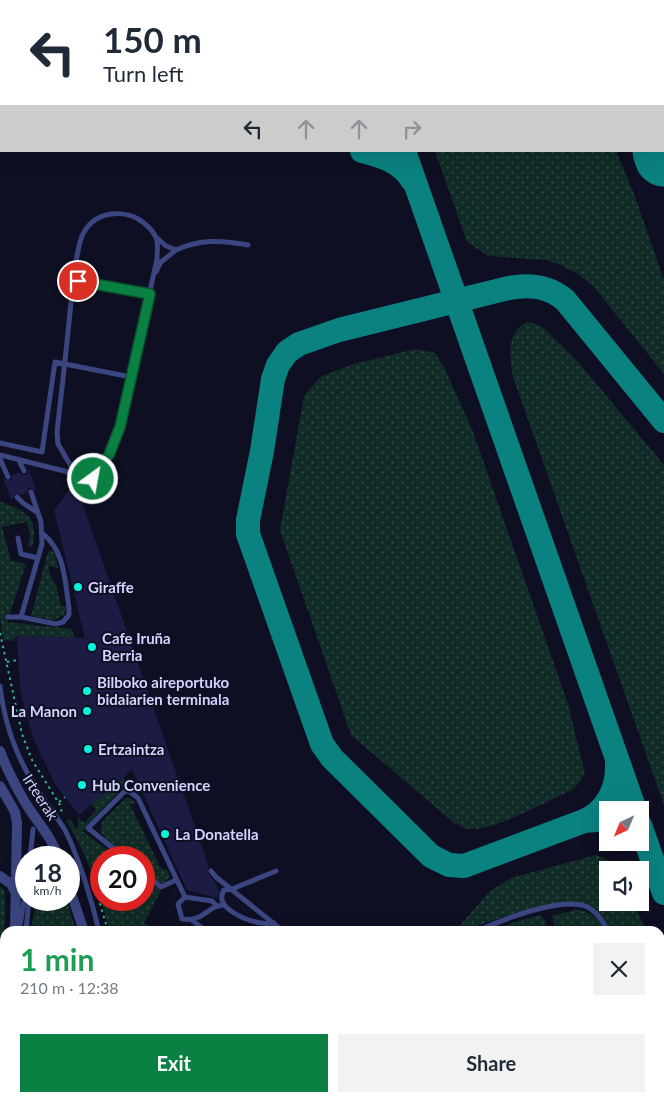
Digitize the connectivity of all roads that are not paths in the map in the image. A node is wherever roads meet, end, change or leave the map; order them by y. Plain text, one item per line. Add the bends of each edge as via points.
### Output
1 (157, 238) junction
2 (248, 245) dead end
3 (176, 250) junction
4 (153, 277) junction
5 (74, 280) junction
6 (150, 294) junction
7 (65, 365) junction
8 (131, 377) junction
9 (0, 443) edge
10 (0, 457) edge
11 (18, 459) junction
12 (24, 471) dead end
13 (72, 471) junction
14 (96, 471) junction
15 (8, 476) dead end
16 (79, 482) junction
17 (78, 490) dead end
18 (31, 492) dead end
19 (18, 497) dead end
20 (39, 513) junction
21 (43, 534) junction
22 (18, 538) dead end
23 (38, 558) junction
24 (21, 617) junction
25 (8, 618) dead end
26 (0, 686) edge
27 (0, 751) edge
28 (0, 786) edge
29 (33, 829) dead end
30 (19, 846) edge
31 (31, 846) edge
32 (54, 846) edge
33 (108, 846) edge
34 (211, 871) dead end
35 (276, 871) dead end
36 (0, 876) edge
37 (176, 880) junction
38 (155, 882) edge
39 (15, 887) edge
40 (232, 889) junction
41 (185, 898) junction
42 (216, 905) junction
43 (223, 905) junction
44 (20, 911) edge
45 (22, 911) edge
46 (28, 911) edge
47 (77, 911) edge
48 (193, 921) junction
49 (274, 923) junction
50 (16, 926) edge
51 (21, 926) edge
52 (26, 926) edge
53 (82, 926) edge
54 (97, 926) edge
55 (200, 926) edge
56 (277, 926) edge
57 (491, 926) edge
58 (606, 926) edge

1 - 3 lane
1 - 4 lane
1 - 5 lane via 140,220 128,214 101,217 82,234
2 - 3 lane via 226,240 204,241
3 - 4 lane via 161,262
4 - 6 lane
5 - 6 lane
5 - 7 lane
6 - 8 lane
7 - 8 lane
7 - 9 lane via 55,362 42,452
7 - 13 lane via 57,432 58,444
8 - 14 lane via 120,427 109,455
10 - 11 lane
10 - 15 lane
11 - 12 lane
11 - 13 lane
13 - 14 lane via 75,463 85,459 95,465
13 - 16 lane
14 - 16 lane via 91,481
16 - 17 lane
18 - 20 lane
19 - 20 lane
20 - 21 lane
21 - 23 lane
21 - 24 lane via 60,556 69,615 64,622 56,624
22 - 23 lane via 22,554
23 - 24 lane
24 - 25 lane
26 - 54 lane via 20,759 64,829
27 - 32 street, Irteerak via 12,780
28 - 30 street via 16,816
29 - 31 lane
33 - 37 lane via 86,831 124,792 129,791 138,798
34 - 40 lane
35 - 40 lane
36 - 39 street
37 - 38 lane via 161,887
37 - 41 lane
40 - 43 lane via 221,893
40 - 49 lane
41 - 42 lane via 212,901
41 - 48 lane via 178,904 182,920
42 - 43 lane
42 - 48 lane
43 - 49 lane via 256,922
44 - 50 street
45 - 51 lane
46 - 52 lane
47 - 53 street
48 - 55 lane
49 - 56 lane
57 - 58 lane via 534,910 570,904 585,906

